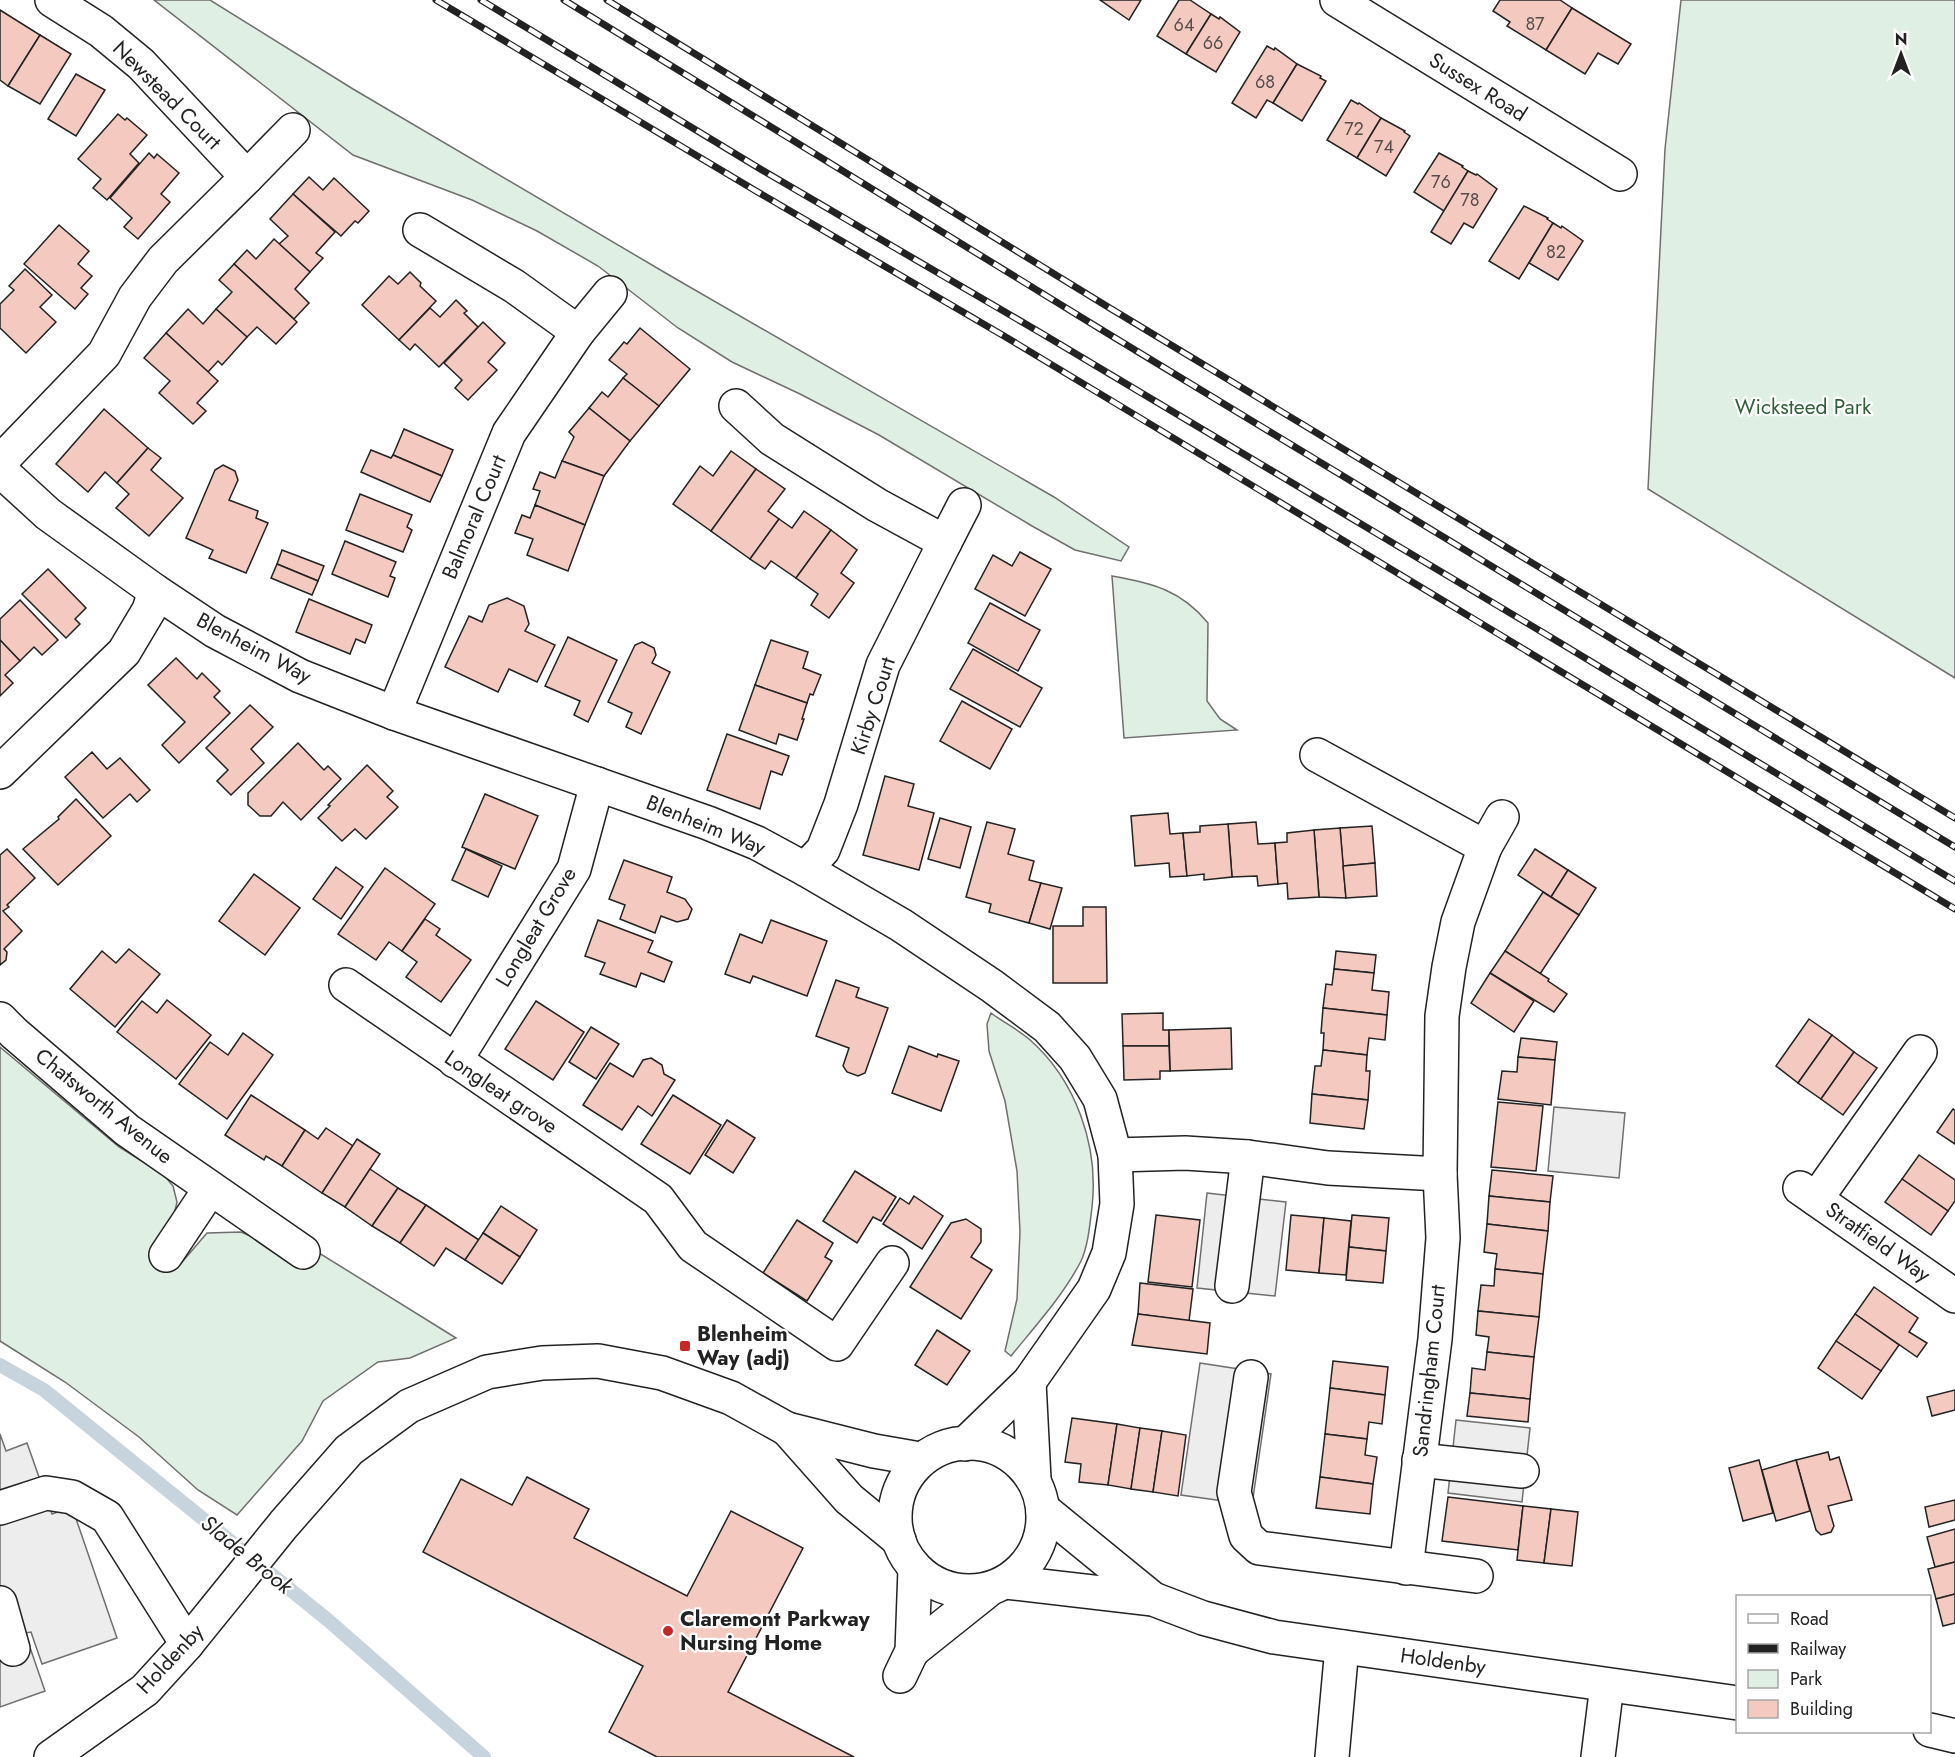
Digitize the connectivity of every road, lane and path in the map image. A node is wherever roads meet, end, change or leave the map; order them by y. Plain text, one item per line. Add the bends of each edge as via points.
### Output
1 (52, 0) edge
2 (1344, 2) edge
3 (293, 130) dead end
4 (1620, 174) dead end
5 (247, 177) junction
6 (420, 230) dead end
7 (610, 293) dead end
8 (578, 332) junction
9 (736, 406) dead end
10 (0, 462) edge
11 (0, 470) edge
12 (964, 506) dead end
13 (945, 542) junction
14 (155, 591) junction
15 (394, 713) junction
16 (1317, 755) dead end
17 (0, 772) edge
18 (597, 784) junction
19 (1502, 817) dead end
20 (1485, 847) junction
21 (805, 869) junction
22 (346, 986) dead end
23 (0, 1019) edge
24 (1920, 1052) dead end
25 (455, 1061) junction
26 (1115, 1155) junction
27 (1248, 1158) junction
28 (1440, 1174) junction
29 (210, 1189) junction
30 (303, 1252) dead end
31 (166, 1255) dead end
32 (892, 1263) dead end
33 (1232, 1286) dead end
34 (1955, 1296) edge
35 (1251, 1377) dead end
36 (1029, 1382) junction
37 (787, 1430) junction
38 (965, 1444) junction
39 (920, 1459) junction
40 (1419, 1460) junction
41 (1522, 1471) dead end
42 (1039, 1495) junction
43 (0, 1508) edge
44 (899, 1540) junction
45 (1406, 1568) junction
46 (915, 1569) junction
47 (1476, 1576) dead end
48 (998, 1585) junction
49 (1153, 1599) junction
50 (0, 1603) edge
51 (187, 1644) junction
52 (1342, 1647) junction
53 (13, 1648) dead end
54 (1607, 1684) junction
55 (1736, 1703) edge
56 (1931, 1731) edge
57 (1929, 1733) edge
58 (1955, 1736) edge
59 (51, 1757) edge
60 (1332, 1757) edge
61 (1598, 1757) edge
62 (1925, 1757) edge

1 - 5 street, Newstead Court via 101,31 141,64
2 - 4 street, Sussex Road
3 - 5 street
5 - 10 street via 163,260 135,297 104,354
6 - 8 street via 514,286
7 - 8 street, Balmoral Court
8 - 15 street, Balmoral Court via 509,433
9 - 13 street via 772,439
11 - 14 street, Blenheim Way via 48,513
12 - 13 street, Kirby Court
13 - 21 street, Kirby Court via 883,665 823,850
14 - 15 street, Blenheim Way via 215,631 300,676
14 - 17 street via 149,610 124,652
15 - 18 street, Blenheim Way
16 - 20 street
18 - 21 street, Blenheim Way via 757,843
18 - 25 street, Longleat Grove via 574,869
19 - 20 street, Sandringham Court
20 - 28 street, Sandringham Court via 1458,922 1442,1016
21 - 26 street, Blenheim Way via 901,925 1047,1027 1075,1058 1100,1099
22 - 25 street, Longleat grove
23 - 29 street, Chatsworth Avenue via 127,1130
24 - 34 street, Stratfield Way via 1808,1194
25 - 32 street, Longleat grove via 658,1199 693,1246 837,1344
26 - 27 street via 1185,1153
26 - 36 street, Blenheim Way via 1117,1204 1109,1253 1095,1289
27 - 28 street via 1328,1168
27 - 33 street
28 - 40 street, Sandringham Court via 1443,1238
29 - 30 street, Chatsworth Avenue
29 - 31 street
35 - 45 street via 1233,1492 1246,1536 1259,1548
36 - 38 street, Blenheim Way
36 - 42 street
37 - 39 street
37 - 44 street via 849,1499
37 - 51 street, Holdenby via 730,1398 662,1373 598,1361 542,1363 487,1372 409,1406 349,1450
38 - 39 street via 947,1445
38 - 42 street via 1000,1451 1026,1467
39 - 44 street via 904,1482 894,1512
40 - 41 street
40 - 45 street, Sandringham Court
42 - 48 street via 1045,1515 1037,1545 1022,1571
42 - 49 street, Holdenby
43 - 51 street via 46,1493 72,1497 107,1517
44 - 46 street
45 - 47 street
46 - 48 street via 945,1587 971,1593
46 - 48 street via 906,1663
48 - 49 street, Holdenby
49 - 52 street, Holdenby via 1203,1618 1274,1637
50 - 53 street
51 - 59 street, Holdenby via 145,1690
52 - 54 street, Holdenby
52 - 60 street
54 - 55 street, Holdenby
54 - 61 street
56 - 58 street
57 - 62 street

